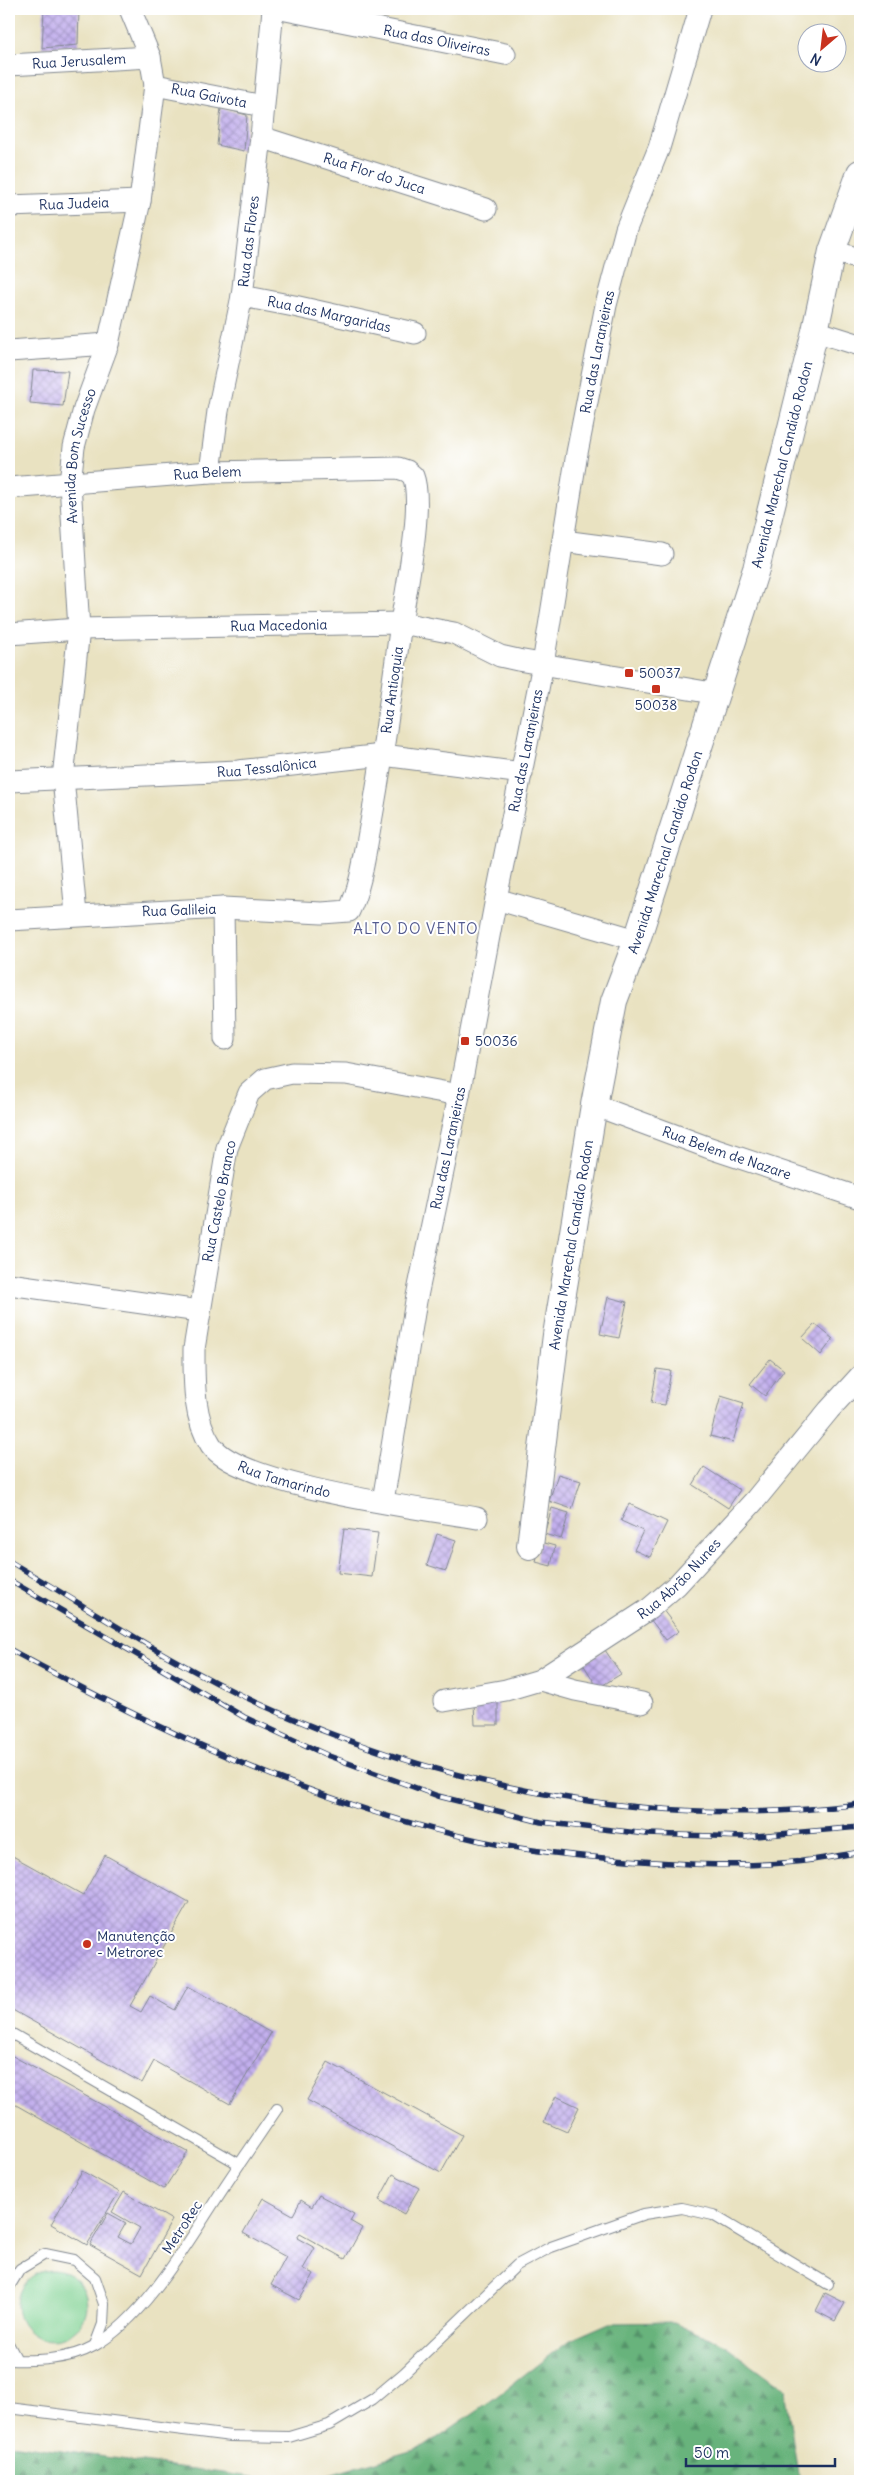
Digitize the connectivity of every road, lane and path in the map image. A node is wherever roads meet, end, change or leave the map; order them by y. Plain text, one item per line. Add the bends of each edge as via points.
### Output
1 (130, 9) edge
2 (273, 9) edge
3 (281, 9) edge
4 (700, 9) edge
5 (505, 54) dead end
6 (150, 57) junction
7 (9, 65) edge
8 (156, 85) junction
9 (264, 106) junction
10 (261, 137) junction
11 (858, 185) edge
12 (140, 201) junction
13 (9, 206) edge
14 (486, 208) dead end
15 (832, 250) junction
16 (860, 259) edge
17 (242, 296) junction
18 (815, 330) junction
19 (415, 333) dead end
20 (108, 344) junction
21 (860, 344) edge
22 (9, 351) edge
23 (407, 470) joint
24 (210, 472) junction
25 (70, 483) junction
26 (9, 488) edge
27 (563, 541) junction
28 (662, 554) dead end
29 (401, 623) junction
30 (79, 629) junction
31 (9, 634) edge
32 (543, 664) junction
33 (718, 694) junction
34 (383, 755) junction
35 (522, 773) junction
36 (63, 778) junction
37 (9, 781) edge
38 (496, 899) junction
39 (223, 908) junction
40 (349, 911) joint
41 (76, 914) junction
42 (9, 920) edge
43 (638, 940) junction
44 (225, 1039) dead end
45 (460, 1095) junction
46 (594, 1105) junction
47 (860, 1198) edge
48 (9, 1284) edge
49 (200, 1310) junction
50 (860, 1376) edge
51 (203, 1428) joint
52 (383, 1502) junction
53 (477, 1518) dead end
54 (530, 1546) dead end
55 (540, 1680) junction
56 (444, 1701) dead end
57 (642, 1703) dead end
58 (9, 2032) edge
59 (276, 2109) dead end
60 (239, 2164) junction
61 (828, 2284) dead end
62 (9, 2287) edge
63 (9, 2345) edge
64 (94, 2346) junction
65 (13, 2360) edge
66 (9, 2408) edge

1 - 6 street, Avenida Bom Sucesso
2 - 9 street, Rua das Flores
3 - 5 street, Rua das Oliveiras
4 - 27 street, Rua das Laranjeiras via 666,125 617,258
6 - 7 street, Rua Jerusalem
6 - 8 street, Avenida Bom Sucesso
8 - 9 street, Rua Gaivota
8 - 12 street, Avenida Bom Sucesso
9 - 10 street, Rua das Flores
10 - 14 street, Rua Flor do Juca
10 - 17 street, Rua das Flores
11 - 15 street, Avenida Marechal Candido Rodon
12 - 13 street, Rua Judeia
12 - 20 street, Avenida Bom Sucesso
15 - 16 street
15 - 18 street, Avenida Marechal Candido Rodon
17 - 19 street, Rua das Margaridas
17 - 24 street, Rua das Flores via 218,411
18 - 21 street
18 - 33 street, Avenida Marechal Candido Rodon via 756,569
20 - 22 street
20 - 25 street, Avenida Bom Sucesso via 84,410 74,447
23 - 24 street, Rua Belem
23 - 29 street, Rua Antioquia via 416,483 417,498
24 - 25 street, Rua Belem
25 - 26 street, Rua Belem
25 - 30 street, Avenida Bom Sucesso
27 - 28 street
27 - 32 street, Rua das Laranjeiras
29 - 30 street, Rua Macedonia
29 - 32 street, Rua Macedonia via 454,633 500,656
29 - 34 street, Rua Antioquia
30 - 31 street, Rua Macedonia
30 - 36 street, Avenida Bom Sucesso
32 - 33 street, Rua Macedonia
32 - 35 street, Rua das Laranjeiras
33 - 43 street, Avenida Marechal Candido Rodon
34 - 35 street, Rua Tessalônica
34 - 36 street, Rua Tessalônica via 238,771
34 - 40 street, Rua Antioquia via 363,862
35 - 38 street, Rua das Laranjeiras
36 - 37 street, Rua Tessalônica
36 - 41 street, Avenida Bom Sucesso
38 - 43 street
38 - 45 street, Rua das Laranjeiras
39 - 40 street, Rua Galileia via 322,913
39 - 41 street, Rua Galileia
39 - 44 street
41 - 42 street, Rua Galileia
43 - 46 street, Avenida Marechal Candido Rodon via 614,1001
45 - 49 street, Rua Castelo Branco via 346,1074 292,1073 265,1079 249,1093 227,1148
45 - 52 street, Rua das Laranjeiras via 420,1282
46 - 47 street, Rua Belem de Nazare
46 - 54 street, Avenida Marechal Candido Rodon via 556,1335
48 - 49 street
49 - 51 street, Rua Castelo Branco via 194,1349 194,1378
50 - 55 street, Rua Abrão Nunes via 756,1499 677,1585 618,1631
51 - 52 street, Rua Tamarindo via 222,1458 244,1469
52 - 53 street, Rua Tamarindo
55 - 56 street, Rua Abrão Nunes via 506,1690
55 - 57 street
58 - 60 lane
59 - 60 lane, MetroRec
60 - 64 lane, MetroRec via 174,2264 143,2304
61 - 66 lane via 712,2215 682,2208 644,2214 551,2247 517,2265 373,2399 329,2425 289,2437 231,2436
62 - 64 lane via 20,2269 45,2254 74,2260 95,2278 104,2304 103,2324
63 - 65 lane, MetroRec
64 - 65 lane, MetroRec via 47,2360

